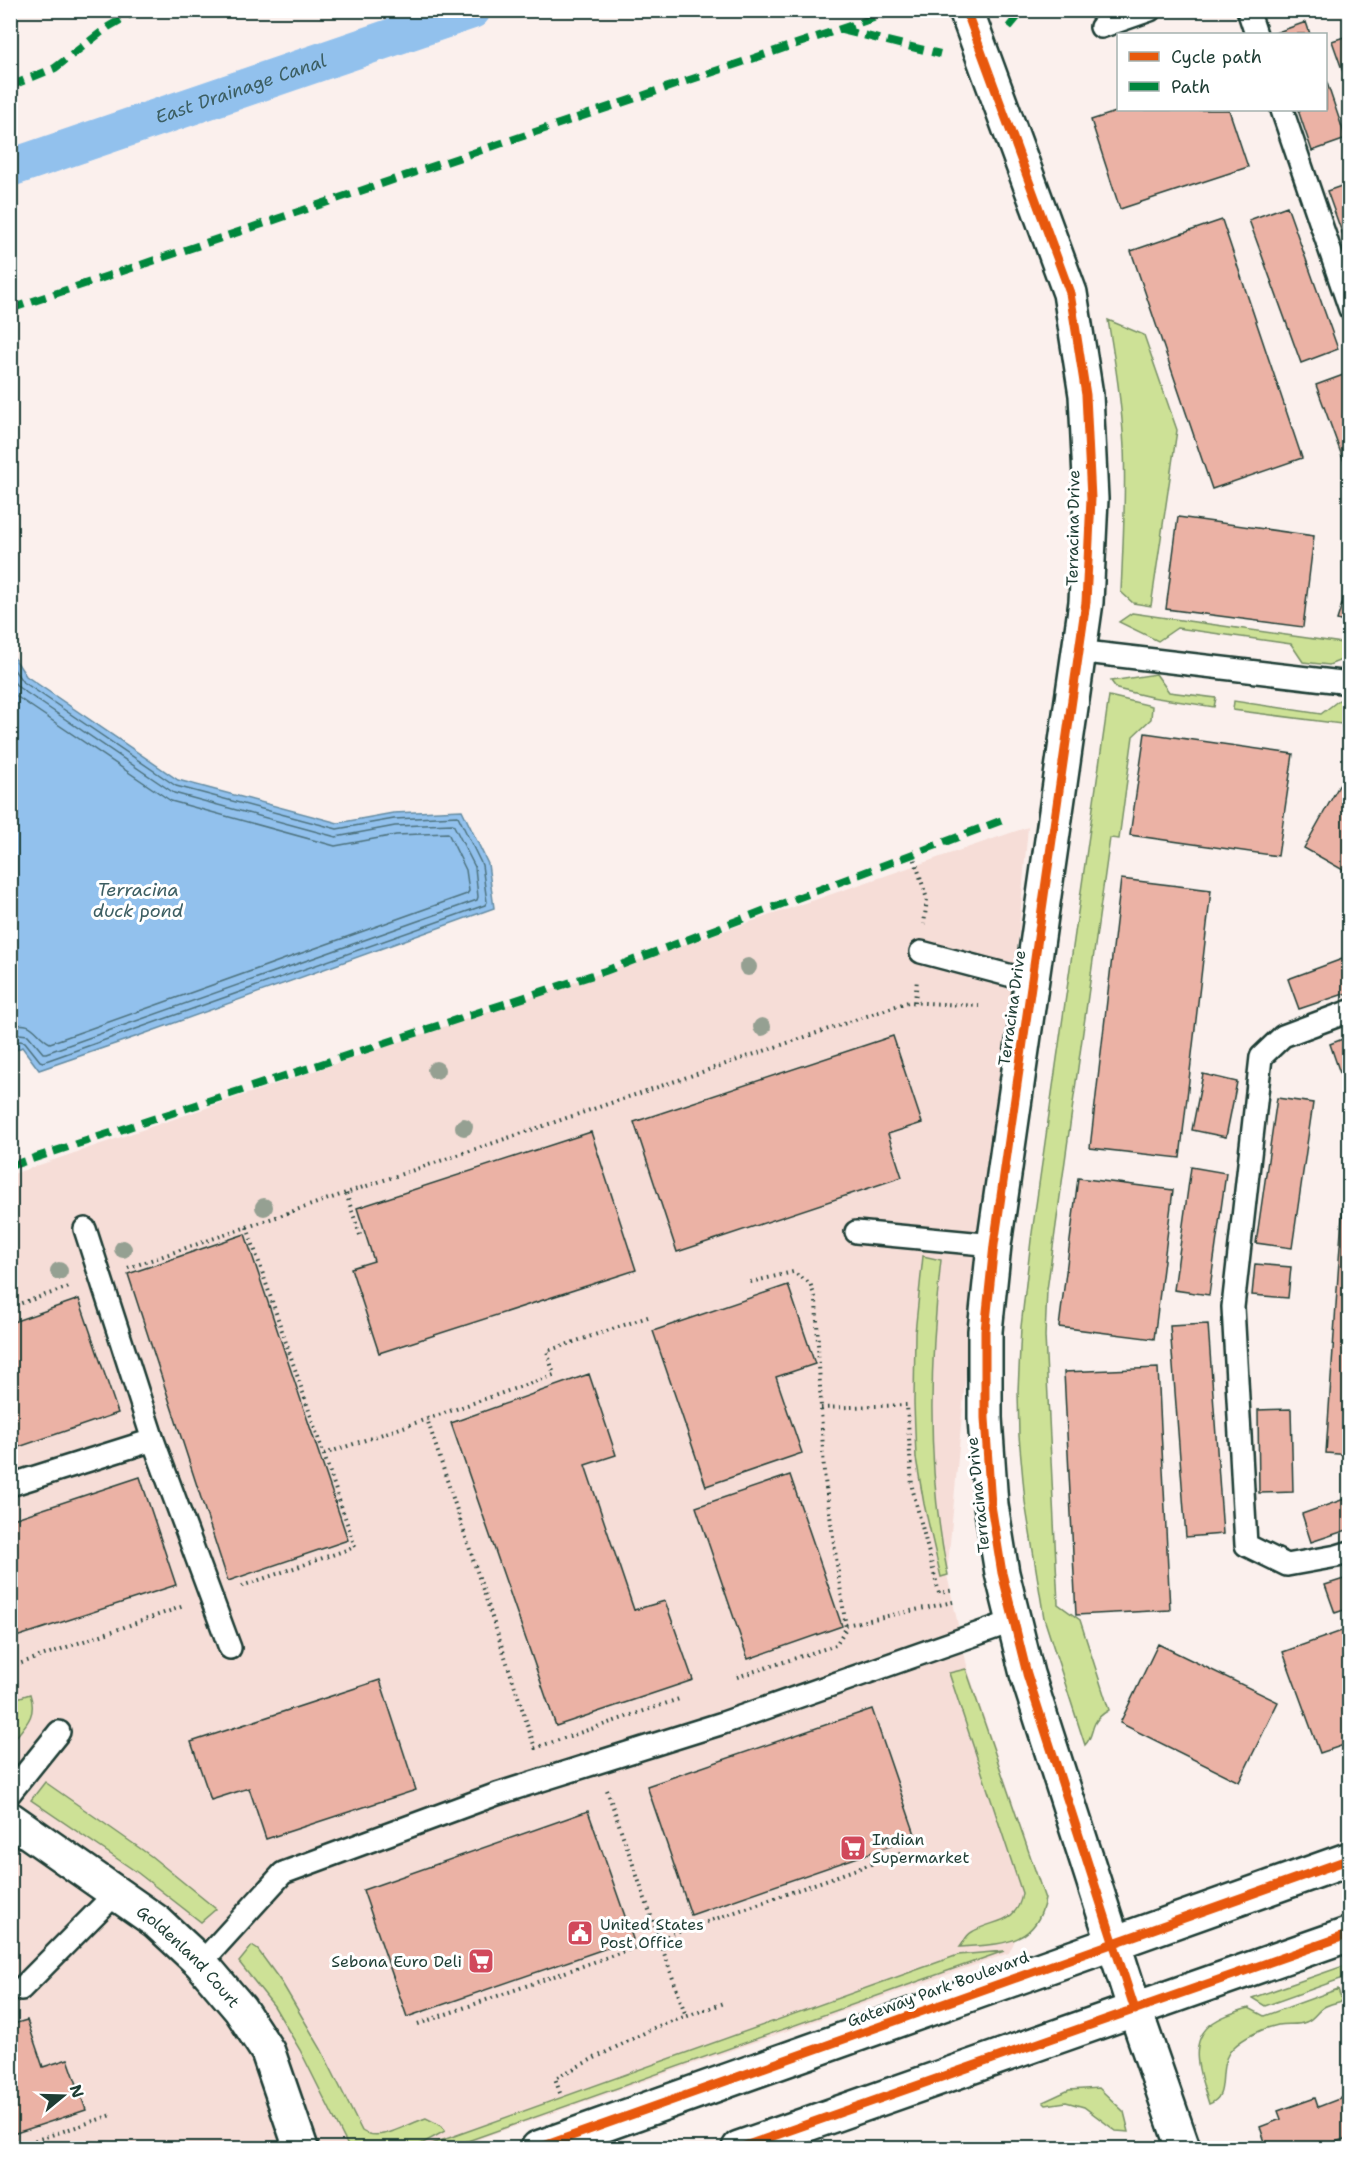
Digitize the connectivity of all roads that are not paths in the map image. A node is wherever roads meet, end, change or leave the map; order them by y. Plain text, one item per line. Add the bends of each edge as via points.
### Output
1 (966, 10) edge
2 (1150, 10) edge
3 (1248, 10) edge
4 (1101, 27) dead end
5 (1256, 33) edge
6 (1282, 111) edge
7 (1350, 309) edge
8 (1077, 651) junction
9 (1350, 683) edge
10 (921, 952) dead end
11 (1031, 981) junction
12 (1350, 1011) edge
13 (85, 1229) dead end
14 (856, 1232) dead end
15 (994, 1245) junction
16 (153, 1440) junction
17 (10, 1485) edge
18 (1350, 1552) edge
19 (1014, 1621) junction
20 (230, 1648) dead end
21 (58, 1732) dead end
22 (10, 1793) edge
23 (10, 1819) edge
24 (1350, 1859) edge
25 (116, 1893) junction
26 (1350, 1934) edge
27 (1113, 1942) junction
28 (201, 1963) junction
29 (21, 1989) dead end
30 (1135, 2010) junction
31 (301, 2148) edge
32 (538, 2148) edge
33 (739, 2148) edge
34 (1183, 2148) edge

1 - 8 street, Terracina Drive via 1070,293 1086,395 1091,499 1086,602
2 - 4 lane
3 - 5 lane
6 - 7 lane
8 - 9 lane
8 - 11 street, Terracina Drive
10 - 11 lane
11 - 15 street, Terracina Drive
12 - 18 lane via 1283,1036 1261,1057 1233,1307 1246,1545 1287,1565
13 - 16 lane
14 - 15 lane
15 - 19 street, Terracina Drive via 986,1331 985,1418 991,1505
16 - 17 lane
16 - 20 lane
19 - 27 street, Terracina Drive via 1027,1674
19 - 28 lane via 723,1723 497,1794 283,1873
21 - 22 lane
23 - 25 street, Goldenland Court
24 - 27 street, Gateway Park Boulevard
25 - 28 street, Goldenland Court via 157,1922
25 - 29 lane
26 - 30 street
27 - 30 street, Terracina Drive
27 - 32 street, Gateway Park Boulevard
28 - 31 street, Goldenland Court via 240,2009 268,2052
30 - 33 street
30 - 34 street, Terracina Drive

